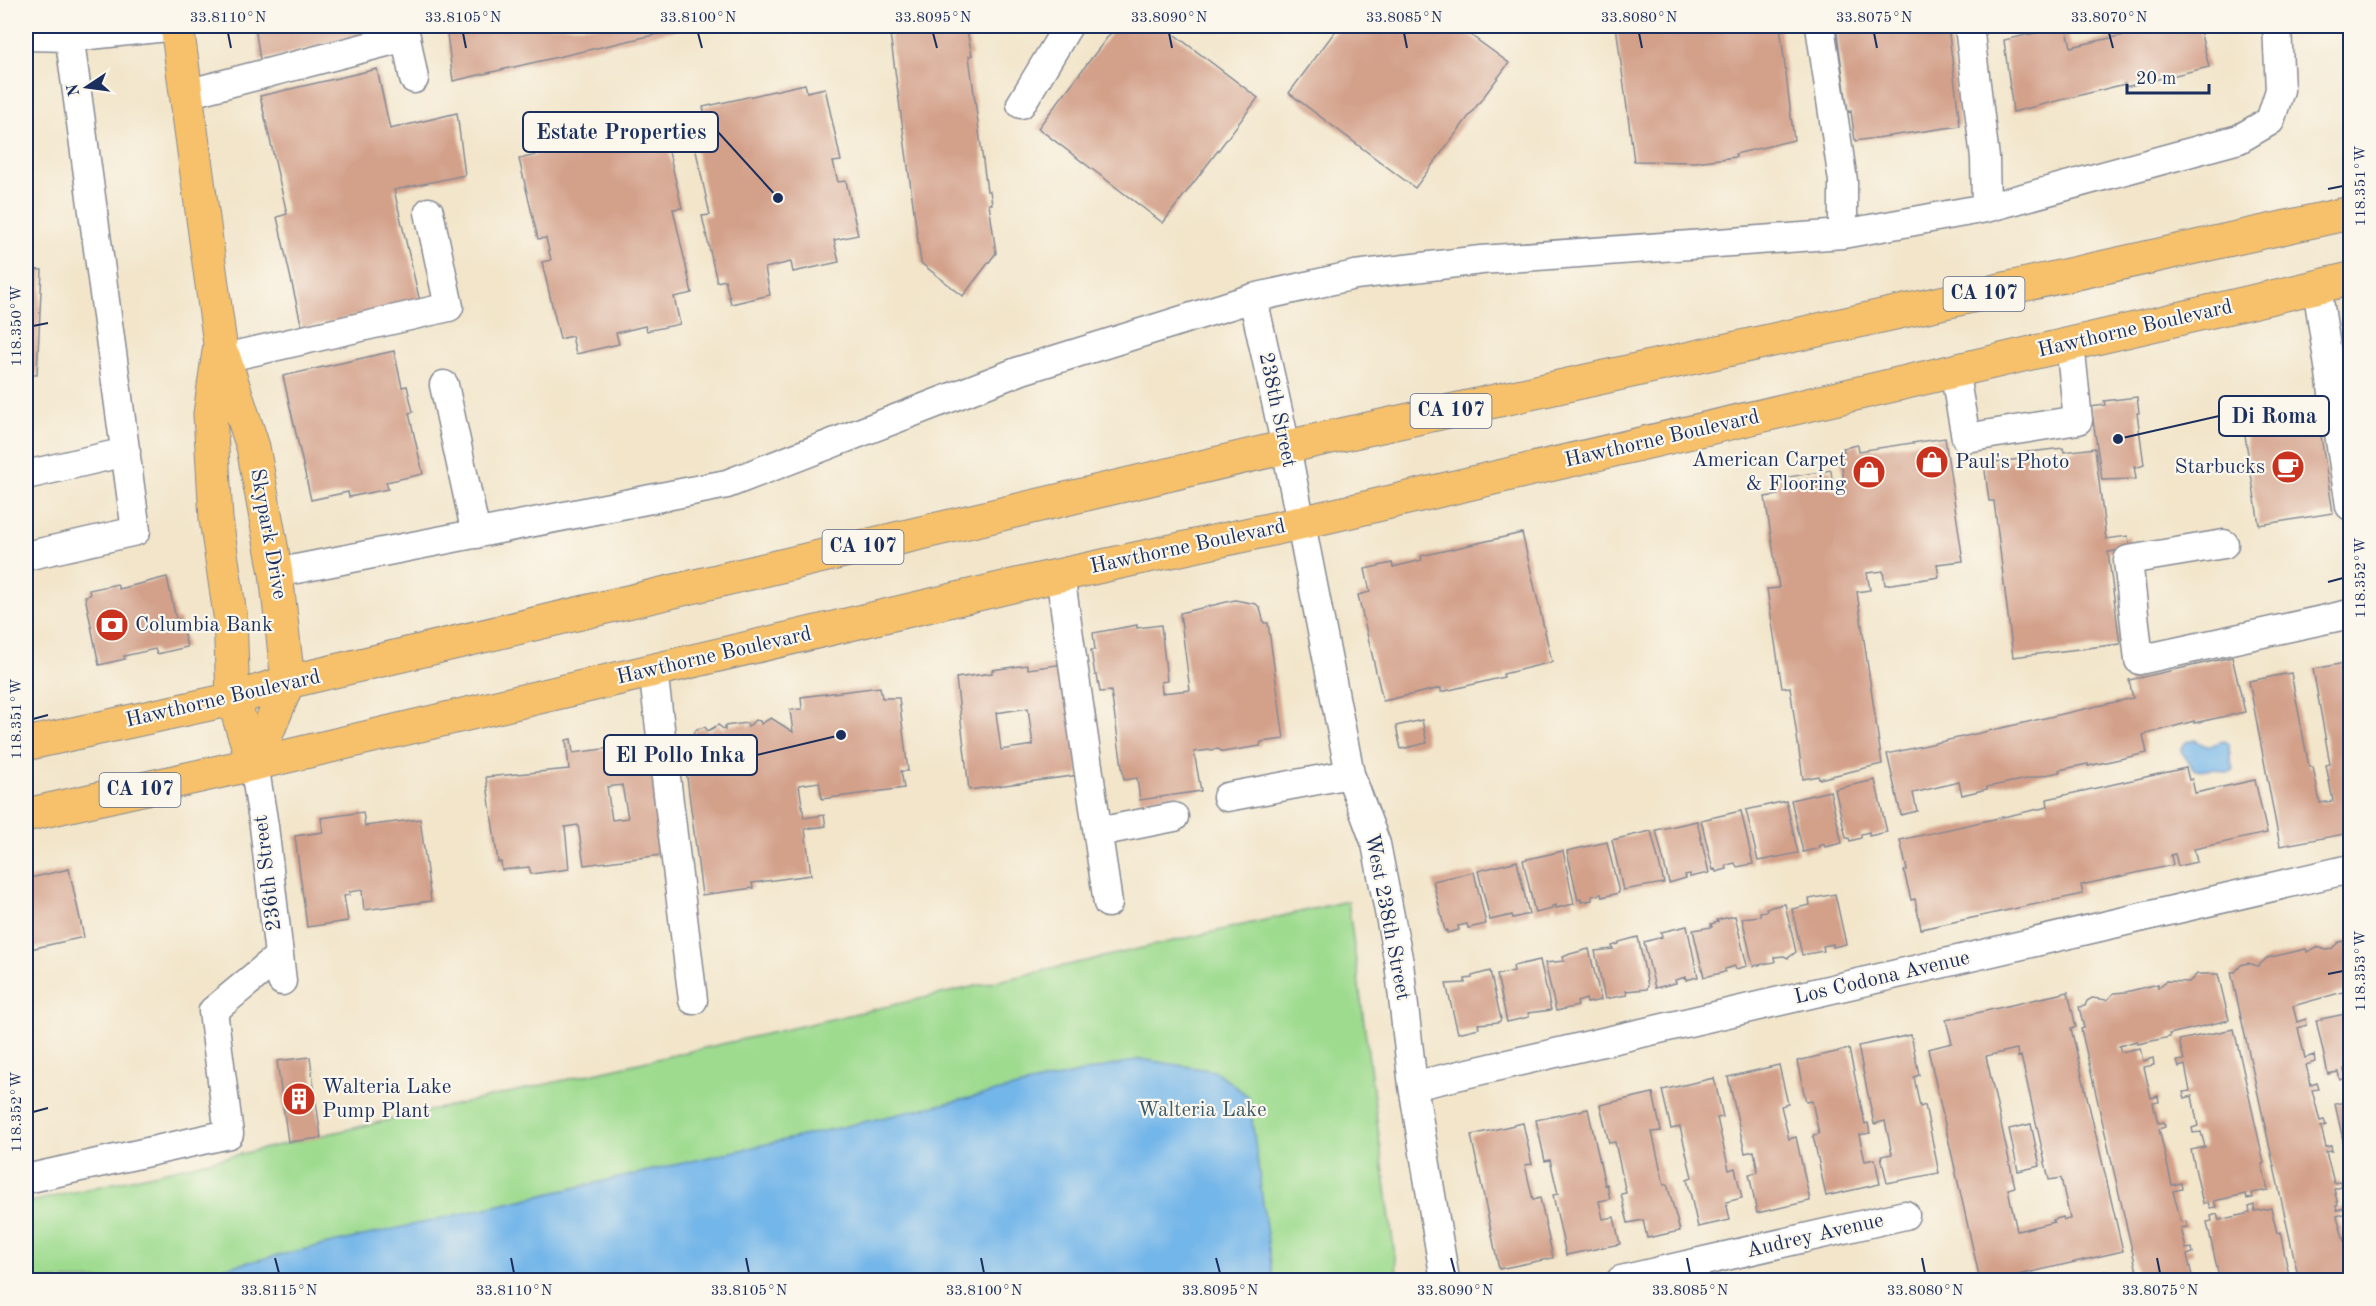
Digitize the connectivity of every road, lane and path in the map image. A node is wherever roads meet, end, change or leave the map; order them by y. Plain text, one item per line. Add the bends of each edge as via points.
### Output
1 (177, 26) edge
2 (1068, 26) edge
3 (1820, 26) edge
4 (1969, 26) edge
5 (2277, 26) edge
6 (69, 31) edge
7 (26, 36) edge
8 (414, 78) dead end
9 (186, 94) junction
10 (1021, 104) dead end
11 (1986, 208) junction
12 (429, 212) dead end
13 (2350, 213) edge
14 (1843, 234) junction
15 (2350, 279) edge
16 (2317, 287) junction
17 (1253, 297) junction
18 (2070, 343) junction
19 (222, 351) junction
20 (1954, 370) junction
21 (444, 385) dead end
22 (1286, 447) junction
23 (126, 452) junction
24 (26, 475) edge
25 (2350, 506) edge
26 (1300, 523) junction
27 (476, 534) junction
28 (2224, 544) dead end
29 (26, 556) edge
30 (276, 573) junction
31 (1060, 575) junction
32 (2350, 614) edge
33 (653, 670) junction
34 (288, 682) junction
35 (233, 699) junction
36 (26, 744) edge
37 (254, 764) junction
38 (1350, 774) junction
39 (1227, 797) dead end
40 (26, 815) edge
41 (1174, 817) dead end
42 (1098, 832) junction
43 (2350, 869) edge
44 (1108, 903) dead end
45 (693, 1000) dead end
46 (1413, 1086) junction
47 (26, 1179) edge
48 (1905, 1215) dead end
49 (1444, 1281) edge
50 (1621, 1281) edge

1 - 6 street
1 - 9 main road, Skypark Drive
2 - 10 street
3 - 14 street via 1843,181
4 - 11 street via 1985,158
5 - 11 street via 2280,90 2270,121 2239,139
6 - 7 street
6 - 23 street
8 - 9 street via 406,37
9 - 19 main road, Skypark Drive
11 - 14 street
12 - 19 street via 449,307
13 - 22 main road, Hawthorne Boulevard / CA 107
14 - 17 street via 1482,260 1355,275
15 - 16 main road, Hawthorne Boulevard / CA 107
16 - 18 main road, Hawthorne Boulevard / CA 107
16 - 25 street
17 - 22 street, 238th Street
17 - 27 street via 1022,370 728,484
18 - 20 main road, Hawthorne Boulevard / CA 107
18 - 20 street via 2078,420 1966,438
19 - 30 main road, Skypark Drive via 253,447
19 - 35 main road, Skypark Drive via 210,414 216,519 230,615
20 - 26 main road, Hawthorne Boulevard / CA 107
21 - 27 street
22 - 26 street, 238th Street
22 - 34 main road, Hawthorne Boulevard / CA 107
23 - 24 street
23 - 29 street via 136,531
26 - 31 main road, Hawthorne Boulevard / CA 107
26 - 38 street, West 238th Street
27 - 30 street
28 - 32 street via 2128,560 2139,660
30 - 34 main road, Skypark Drive
31 - 33 main road, Hawthorne Boulevard / CA 107
31 - 42 street
33 - 37 main road, Hawthorne Boulevard / CA 107
33 - 45 street
34 - 35 main road, Hawthorne Boulevard / CA 107
34 - 37 main road, Skypark Drive
35 - 36 main road, Hawthorne Boulevard / CA 107
35 - 37 main road, Skypark Drive
37 - 40 main road, Hawthorne Boulevard / CA 107
37 - 47 street, 236th Street via 280,969 213,1011 230,1134
38 - 39 street
38 - 46 street, West 238th Street via 1378,854 1399,963
41 - 42 street
42 - 44 street
43 - 46 street, Los Codona Avenue
46 - 49 street, West 238th Street
48 - 50 street, Audrey Avenue

